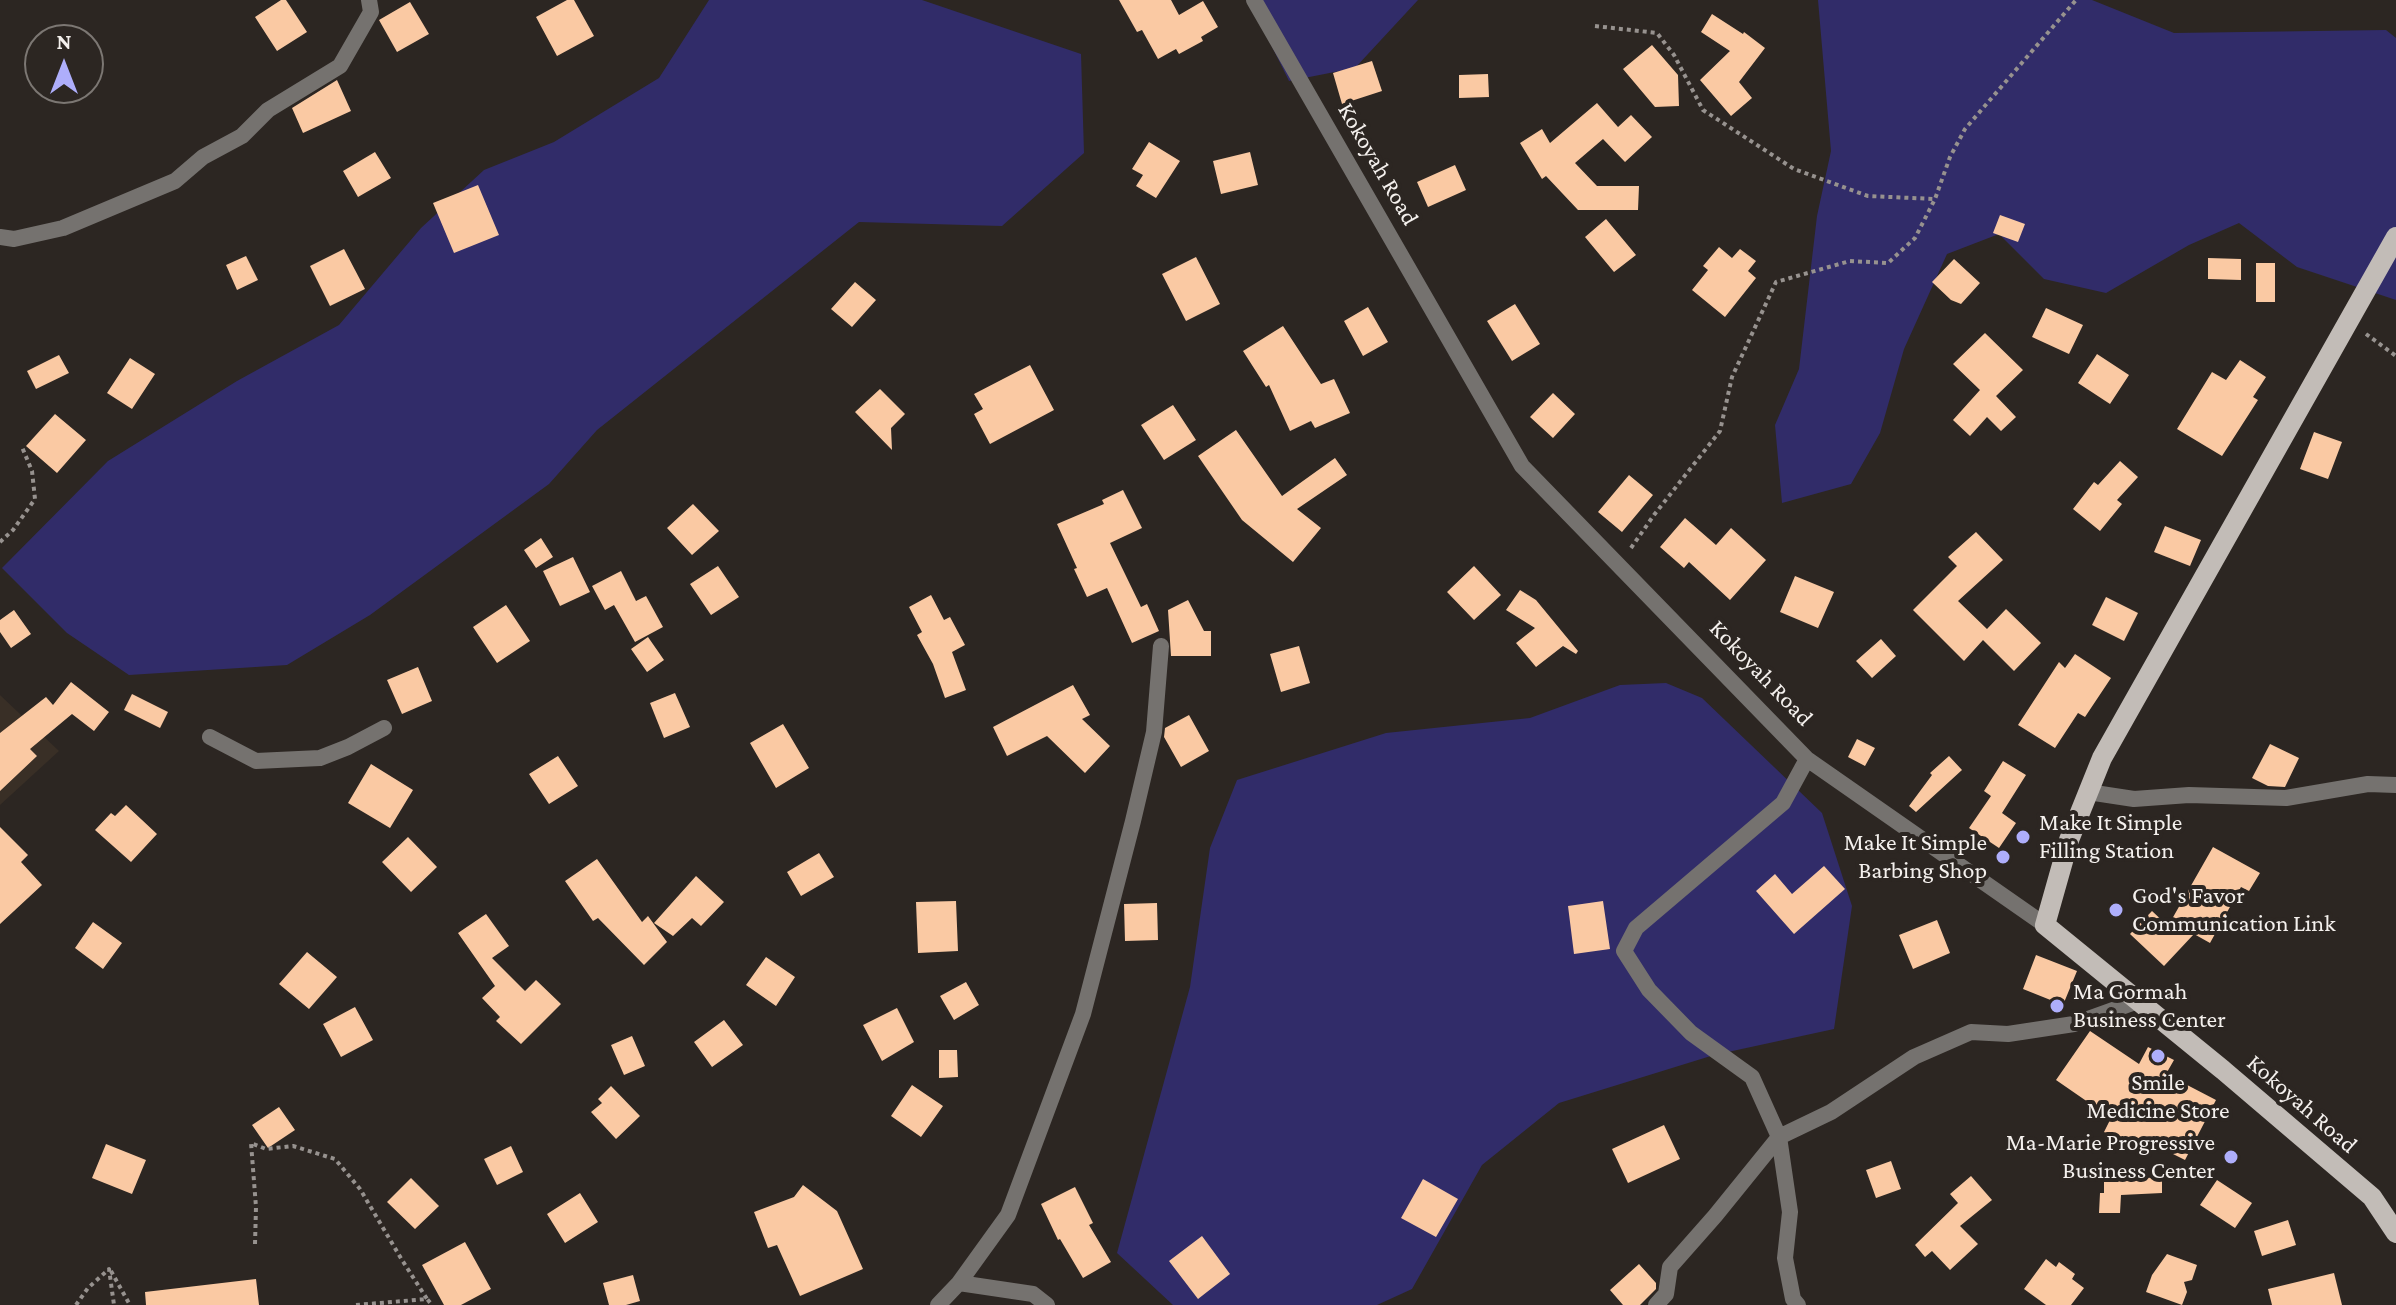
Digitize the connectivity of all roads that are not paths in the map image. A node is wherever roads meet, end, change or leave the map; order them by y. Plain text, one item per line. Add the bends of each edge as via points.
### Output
1 (369, 0) edge
2 (1254, 0) edge
3 (0, 237) edge
4 (2396, 237) edge
5 (1161, 646) dead end
6 (384, 728) dead end
7 (210, 737) dead end
8 (1807, 759) junction
9 (2396, 785) edge
10 (2088, 792) junction
11 (2045, 925) junction
12 (2138, 1001) junction
13 (1779, 1137) junction
14 (2396, 1233) edge
15 (959, 1283) junction
16 (938, 1305) edge
17 (1047, 1305) edge
18 (1656, 1305) edge
19 (1798, 1305) edge

1 - 3 street via 371,12 340,66 268,110 242,136 203,157 175,181 63,228
2 - 8 street, Kokoyah Road via 1522,466
4 - 10 main road via 2102,758
5 - 15 street via 1154,732 1083,1014 1008,1215
6 - 7 street via 320,758 256,761
8 - 11 street, Kokoyah Road
8 - 13 street via 1783,803 1636,928 1624,951 1649,990 1691,1033 1752,1077
9 - 10 street via 2368,784 2286,798 2134,799
10 - 11 main road
11 - 12 main road, Kokoyah Road
12 - 13 street via 2074,1024 2008,1034 1971,1032 1914,1057 1831,1112
12 - 14 main road, Kokoyah Road via 2372,1197
13 - 18 street via 1670,1267 1666,1294
13 - 19 street via 1790,1212 1785,1258
15 - 16 street
15 - 17 street via 1033,1294

